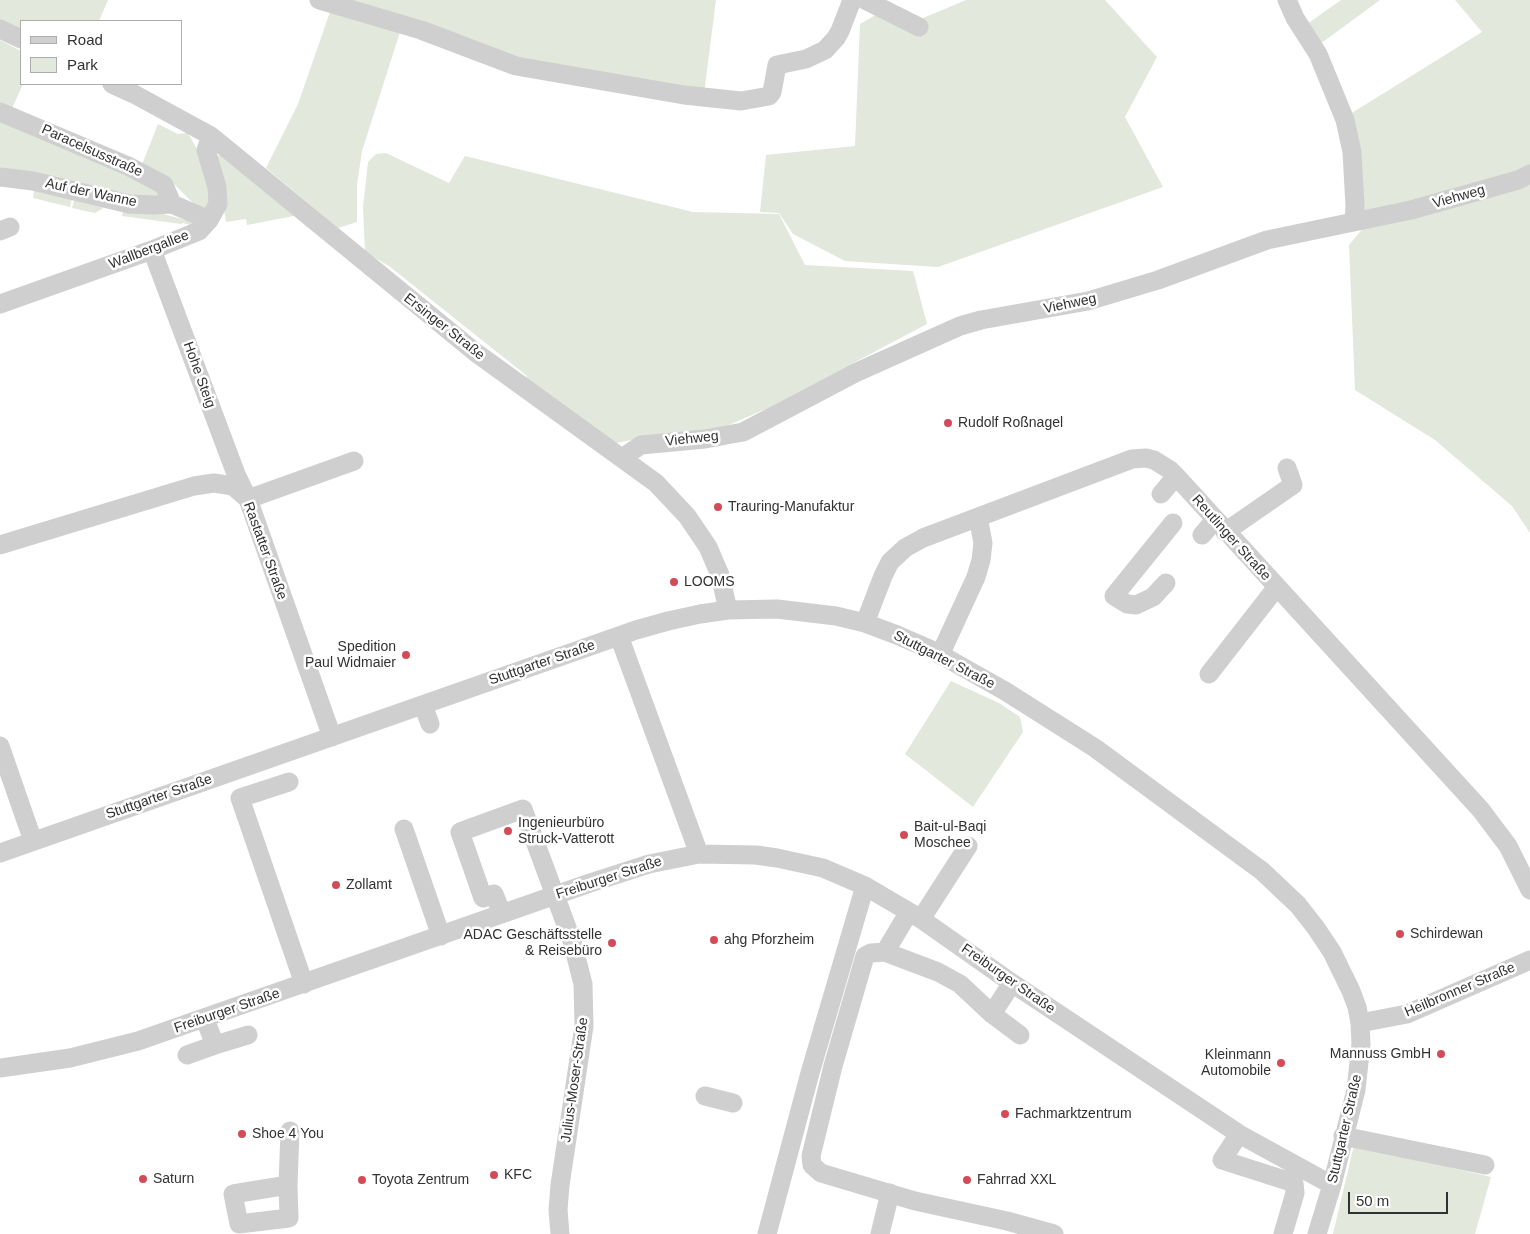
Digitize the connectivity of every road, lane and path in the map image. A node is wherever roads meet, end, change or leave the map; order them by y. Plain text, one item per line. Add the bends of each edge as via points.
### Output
1 (319, 0) edge
2 (852, 0) edge
3 (865, 0) edge
4 (1287, 0) edge
5 (919, 27) dead end
6 (0, 29) edge
7 (20, 39) edge
8 (114, 85) edge
9 (0, 112) edge
10 (210, 136) junction
11 (1530, 174) edge
12 (0, 177) edge
13 (172, 204) junction
14 (210, 220) junction
15 (1354, 222) junction
16 (152, 250) junction
17 (0, 304) edge
18 (622, 458) junction
19 (354, 461) dead end
20 (1287, 468) dead end
21 (1176, 476) junction
22 (1161, 494) dead end
23 (248, 499) junction
24 (978, 517) junction
25 (1173, 523) dead end
26 (1220, 526) junction
27 (1202, 535) dead end
28 (0, 545) edge
29 (1166, 583) dead end
30 (1276, 588) junction
31 (728, 610) junction
32 (865, 623) junction
33 (629, 627) junction
34 (940, 655) junction
35 (1209, 674) dead end
36 (422, 705) junction
37 (430, 724) dead end
38 (332, 737) junction
39 (0, 746) edge
40 (289, 782) dead end
41 (404, 829) dead end
42 (33, 841) junction
43 (968, 846) dead end
44 (0, 853) edge
45 (699, 854) junction
46 (865, 886) junction
47 (1530, 890) edge
48 (555, 895) junction
49 (502, 914) junction
50 (915, 915) junction
51 (441, 936) junction
52 (885, 952) junction
53 (1530, 960) edge
54 (1012, 983) junction
55 (304, 984) junction
56 (992, 1014) junction
57 (205, 1019) junction
58 (1360, 1023) junction
59 (248, 1035) dead end
60 (1020, 1035) dead end
61 (176, 1044) junction
62 (215, 1045) junction
63 (0, 1068) edge
64 (705, 1096) dead end
65 (733, 1103) dead end
66 (290, 1131) dead end
67 (1238, 1134) junction
68 (1343, 1136) junction
69 (1485, 1165) dead end
70 (288, 1185) junction
71 (1332, 1185) junction
72 (890, 1193) junction
73 (558, 1210) junction
74 (286, 1226) edge
75 (251, 1228) edge
76 (547, 1234) edge
77 (560, 1234) edge
78 (767, 1234) edge
79 (880, 1234) edge
80 (1054, 1234) edge
81 (1283, 1234) edge
82 (1316, 1234) edge

1 - 2 street via 421,30 516,66 684,95 741,101 769,96 777,65 806,59 825,50 840,31
3 - 5 street
4 - 15 street via 1318,54 1345,120 1352,152
6 - 7 street
8 - 10 street, Ersinger Straße
9 - 13 street, Paracelsusstraße via 128,166 164,185
10 - 14 street via 206,150 217,186 218,204
10 - 18 street, Ersinger Straße via 475,352
11 - 15 street, Viehweg via 1420,208
12 - 13 street, Auf der Wanne via 33,180 129,204
13 - 14 street, Auf der Wanne
14 - 16 street, Wallbergallee via 199,231
15 - 18 street, Viehweg via 1267,240 1158,280 1088,301 960,326 855,373 743,432 642,445
16 - 17 street, Wallbergallee
16 - 23 street, Hohe Steig
18 - 31 street, Ersinger Straße via 656,483 692,522 714,560
19 - 23 street
20 - 26 street via 1293,486
21 - 22 street
21 - 24 street, Reutlinger Straße via 1154,460 1132,459
21 - 26 street, Reutlinger Straße
23 - 28 street, Rastatter Straße via 233,486 214,482
23 - 38 street, Rastatter Straße
24 - 32 street, Reutlinger Straße via 923,538 890,562
24 - 34 street via 983,543 981,560
25 - 29 street via 1114,596 1136,605 1153,597
26 - 27 street
26 - 30 street, Reutlinger Straße
30 - 35 street
30 - 47 street, Reutlinger Straße via 1486,807
31 - 32 street, Stuttgarter Straße via 777,608
31 - 33 street, Stuttgarter Straße
32 - 34 street, Stuttgarter Straße
33 - 36 street, Stuttgarter Straße
33 - 45 street
34 - 58 street, Stuttgarter Straße via 1005,691 1095,748 1239,853 1282,889 1298,905 1332,952 1351,991
36 - 37 street
36 - 38 street, Stuttgarter Straße
38 - 42 street, Stuttgarter Straße
39 - 42 street
40 - 55 street via 240,798
41 - 51 street
42 - 44 street, Stuttgarter Straße
43 - 50 street
45 - 46 street, Freiburger Straße via 778,858 822,868
45 - 48 street, Freiburger Straße via 625,870
46 - 50 street, Freiburger Straße
46 - 78 street
48 - 49 street, Freiburger Straße
48 - 49 street, Julius-Moser-Straße via 523,809 460,832 484,898 494,894
48 - 73 street, Julius-Moser-Straße via 579,962 585,1003
49 - 51 street, Freiburger Straße
50 - 52 street
50 - 54 street, Freiburger Straße
51 - 55 street, Freiburger Straße
52 - 56 street via 960,984
52 - 72 street via 865,956 811,1156 812,1165 821,1174
53 - 58 street, Heilbronner Straße via 1407,1014
54 - 56 street
54 - 67 street, Freiburger Straße
55 - 57 street, Freiburger Straße
56 - 60 street
57 - 61 street, Freiburger Straße
57 - 62 street
58 - 68 street, Stuttgarter Straße via 1360,1066
59 - 62 street
61 - 62 street
61 - 63 street, Freiburger Straße via 107,1050 39,1071
64 - 65 street
66 - 70 street
67 - 71 street, Freiburger Straße
67 - 81 street via 1222,1160 1294,1183 1295,1193
68 - 69 street
68 - 71 street, Stuttgarter Straße
70 - 74 street via 289,1218
70 - 75 street via 233,1194 239,1224
71 - 82 street, Stuttgarter Straße
72 - 79 street
72 - 80 street
73 - 76 street, Julius-Moser-Straße
73 - 77 street, Julius-Moser-Straße
74 - 75 street

